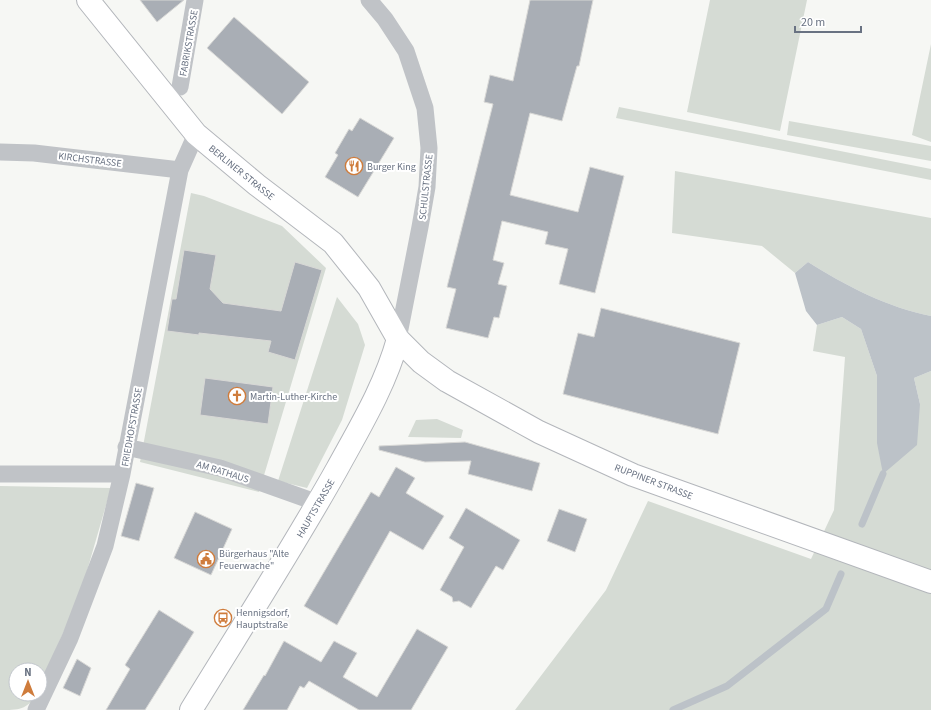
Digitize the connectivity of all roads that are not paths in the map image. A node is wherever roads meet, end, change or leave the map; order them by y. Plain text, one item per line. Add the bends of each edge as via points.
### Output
1 (88, 0) edge
2 (195, 0) edge
3 (369, 0) edge
4 (180, 87) dead end
5 (196, 134) junction
6 (0, 152) edge
7 (180, 170) junction
8 (398, 339) junction
9 (126, 447) junction
10 (0, 474) edge
11 (122, 474) junction
12 (318, 504) junction
13 (931, 582) edge
14 (36, 710) edge
15 (191, 710) edge

1 - 5 main road, BERLINER STRASSE
2 - 4 street, FABRIKSTRASSE
3 - 8 street, SCHULSTRASSE via 406,51 425,108 429,148 427,187
5 - 7 street, FRIEDHOFSTRASSE
5 - 8 main road, BERLINER STRASSE via 333,243 369,288
6 - 7 street, KIRCHSTRASSE via 34,153
7 - 9 street, FRIEDHOFSTRASSE
8 - 12 main road, HAUPTSTRASSE via 390,367
8 - 13 main road, RUPPINER STRASSE via 421,362 447,381 538,432 633,475
9 - 11 street, FRIEDHOFSTRASSE
9 - 12 street, AM RATHAUS via 220,468
10 - 11 street
11 - 14 street, FRIEDHOFSTRASSE via 105,546 70,638
12 - 15 main road, HAUPTSTRASSE

